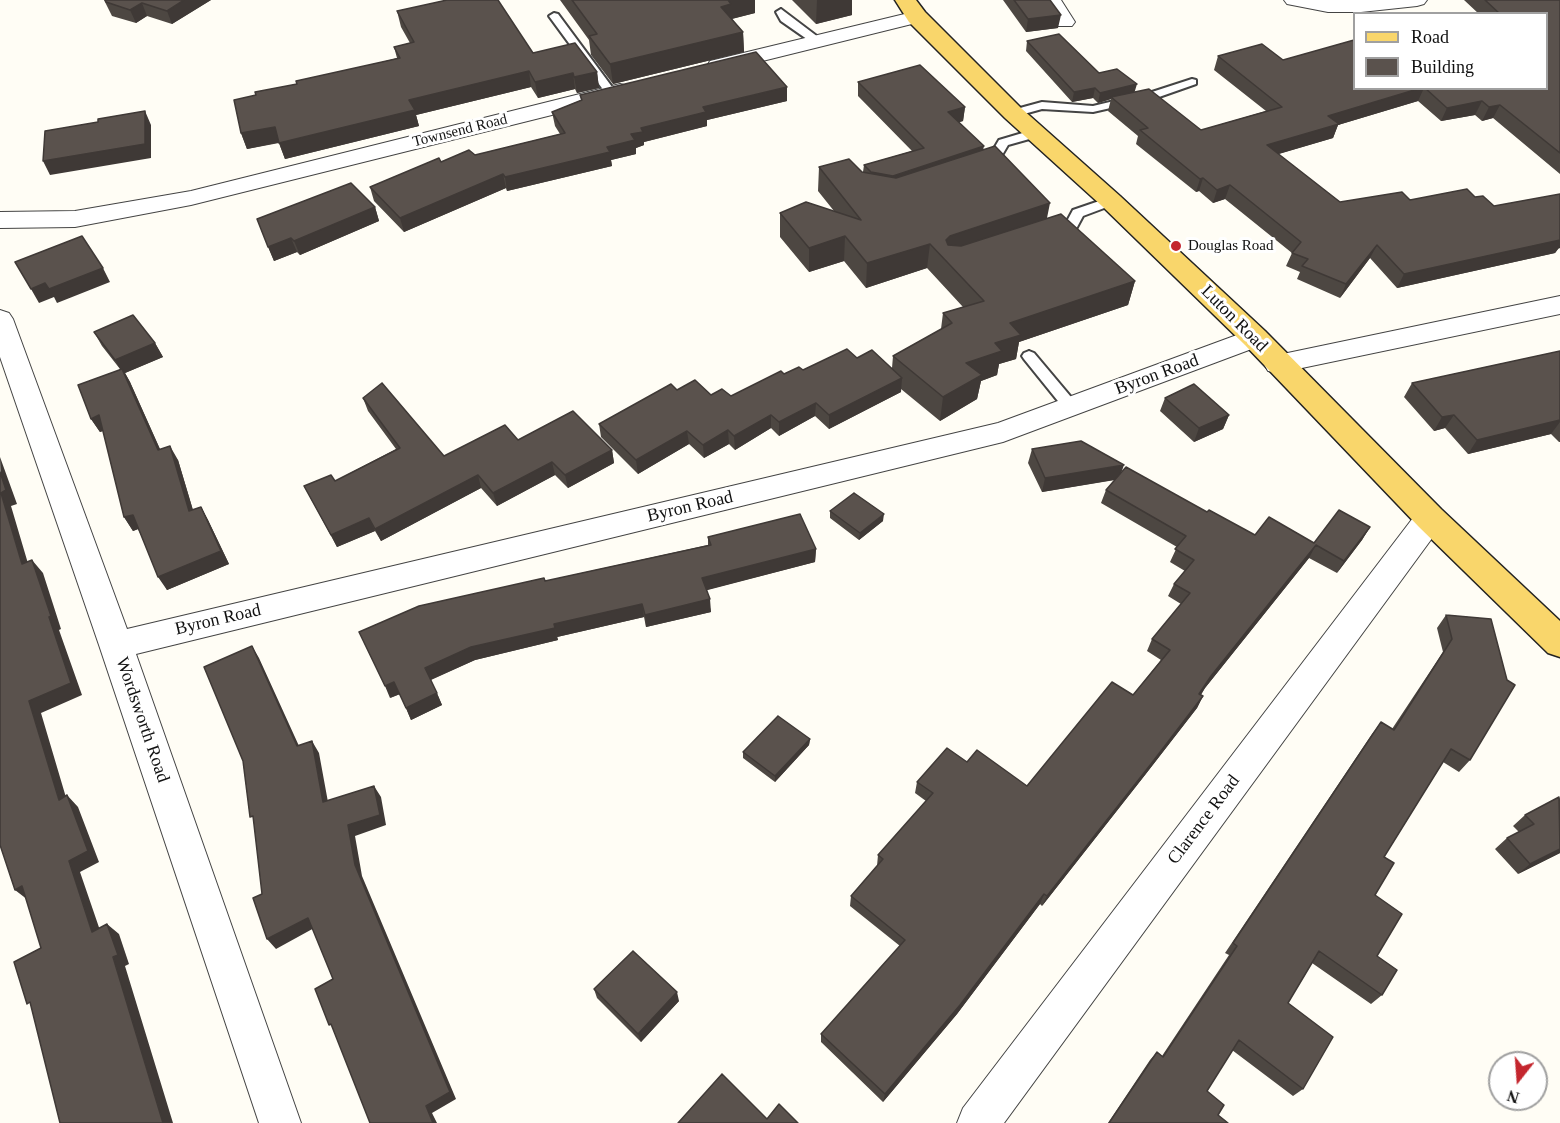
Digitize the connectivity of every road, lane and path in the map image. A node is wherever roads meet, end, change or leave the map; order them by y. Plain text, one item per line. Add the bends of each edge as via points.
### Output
1 (1051, 0) edge
2 (1294, 0) edge
3 (1417, 0) edge
4 (911, 9) edge
5 (1364, 10) edge
6 (781, 12) dead end
7 (554, 16) dead end
8 (1065, 22) dead end
9 (818, 42) junction
10 (703, 70) edge
11 (1192, 82) dead end
12 (645, 84) edge
13 (611, 93) junction
14 (1013, 113) junction
15 (1036, 134) junction
16 (975, 170) edge
17 (1112, 201) junction
18 (0, 220) edge
19 (1038, 237) edge
20 (1560, 305) edge
21 (0, 319) edge
22 (1256, 338) junction
23 (1029, 356) dead end
24 (1278, 364) junction
25 (9, 370) edge
26 (1071, 407) junction
27 (1430, 518) junction
28 (1554, 628) edge
29 (116, 645) junction
30 (280, 1123) edge
31 (978, 1123) edge

1 - 8 street
2 - 5 street
3 - 5 street
4 - 9 street
4 - 14 main road, Luton Road
6 - 9 lane
7 - 13 lane
9 - 10 street
11 - 14 lane via 1093,109 1042,105
12 - 13 street, Townsend Road
13 - 18 street, Townsend Road via 191,198 75,219
14 - 15 main road, Luton Road
15 - 16 lane via 1003,143 994,159
15 - 17 main road, Luton Road
17 - 19 lane via 1078,213 1071,226
17 - 22 main road, Luton Road
20 - 24 street
21 - 25 street, Wordsworth Road
22 - 24 main road, Luton Road
22 - 26 street, Byron Road
23 - 26 lane
24 - 27 main road, Luton Road
25 - 29 street, Wordsworth Road
26 - 29 street, Byron Road via 1003,432
27 - 28 main road, Luton Road
27 - 31 street, Clarence Road
29 - 30 street, Wordsworth Road

